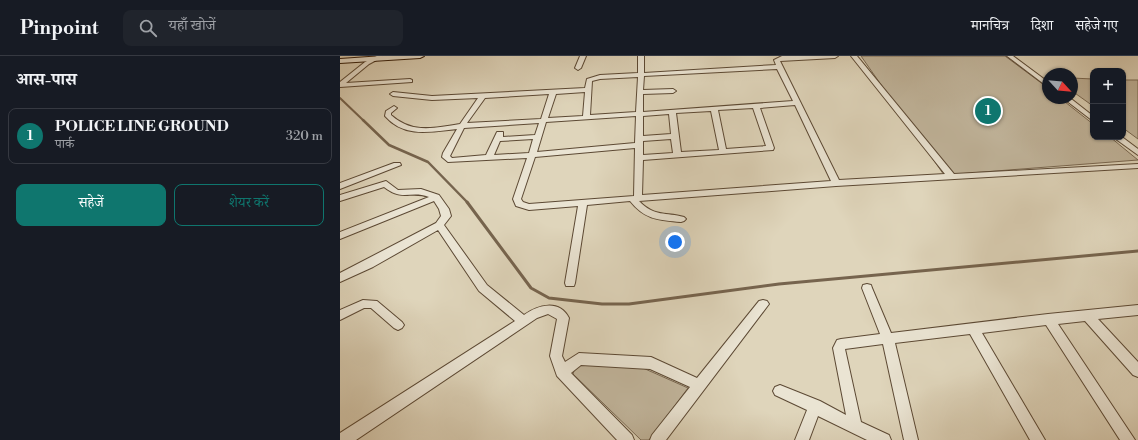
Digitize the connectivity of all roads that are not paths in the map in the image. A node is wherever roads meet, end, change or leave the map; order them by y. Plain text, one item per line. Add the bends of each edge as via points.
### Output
1 (420, 56) edge
2 (582, 56) edge
3 (641, 56) edge
4 (835, 56) edge
5 (854, 56) edge
6 (1010, 56) edge
7 (1015, 56) edge
8 (340, 58) edge
9 (372, 58) edge
10 (340, 61) edge
11 (779, 67) junction
12 (578, 68) dead end
13 (641, 76) junction
14 (1042, 76) edge
15 (1042, 80) edge
16 (410, 81) dead end
17 (340, 85) edge
18 (588, 90) junction
19 (673, 91) dead end
20 (553, 92) junction
21 (640, 92) junction
22 (393, 94) dead end
23 (483, 96) junction
24 (1078, 102) edge
25 (797, 103) junction
26 (1074, 104) edge
27 (756, 106) junction
28 (394, 108) dead end
29 (714, 109) junction
30 (672, 111) junction
31 (1090, 111) edge
32 (640, 114) junction
33 (586, 117) junction
34 (1090, 117) edge
35 (543, 120) junction
36 (506, 123) junction
37 (462, 126) junction
38 (537, 136) junction
39 (674, 136) junction
40 (1126, 137) edge
41 (498, 139) junction
42 (1121, 140) edge
43 (640, 142) junction
44 (1138, 146) edge
45 (723, 151) junction
46 (1138, 153) edge
47 (531, 155) junction
48 (677, 155) junction
49 (488, 158) junction
50 (639, 158) junction
51 (398, 164) dead end
52 (1138, 166) edge
53 (951, 176) junction
54 (836, 183) junction
55 (340, 186) edge
56 (436, 197) junction
57 (340, 198) edge
58 (635, 198) junction
59 (583, 203) junction
60 (682, 219) dead end
61 (439, 225) junction
62 (340, 236) edge
63 (340, 278) edge
64 (570, 283) dead end
65 (867, 288) dead end
66 (763, 304) dead end
67 (1138, 310) edge
68 (340, 315) edge
69 (1088, 315) junction
70 (1048, 320) junction
71 (524, 321) junction
72 (398, 325) dead end
73 (973, 329) junction
74 (887, 338) junction
75 (562, 372) junction
76 (1138, 372) edge
77 (699, 386) junction
78 (780, 391) dead end
79 (815, 406) junction
80 (860, 433) edge
81 (343, 440) edge
82 (627, 440) edge
83 (657, 440) edge
84 (802, 440) edge
85 (884, 440) edge
86 (911, 440) edge
87 (1038, 440) edge
88 (1128, 440) edge

1 - 9 street
2 - 12 street
3 - 13 street
4 - 11 street via 782,58 777,60
5 - 53 street
6 - 15 street
7 - 14 street
8 - 9 street
9 - 10 street
9 - 17 street
11 - 13 street
11 - 25 street
13 - 18 street via 595,78 589,80
13 - 21 street
16 - 17 street
18 - 20 street
18 - 33 street
19 - 21 street
20 - 23 street
20 - 35 street
21 - 32 street
22 - 23 street via 432,98
23 - 37 street
24 - 31 street
25 - 27 street
25 - 54 street
26 - 34 street
27 - 29 street
27 - 45 street via 770,148
28 - 37 street via 388,112 388,116 405,128 417,130
29 - 30 street
29 - 45 street
30 - 32 street
30 - 39 street
32 - 33 street
32 - 43 street
33 - 35 street
35 - 36 street
35 - 38 street
36 - 37 street
36 - 41 street
37 - 49 street via 446,157 451,160
38 - 41 street
38 - 47 street
39 - 43 street
39 - 48 street
40 - 44 street
41 - 49 street
42 - 46 street
43 - 47 street
43 - 50 street
45 - 48 street
47 - 49 street
47 - 59 street via 517,199 519,204 529,207
48 - 50 street
50 - 58 street
51 - 55 street
52 - 53 street
53 - 54 street
54 - 58 street
56 - 57 street via 415,190 396,192 386,184
56 - 61 street via 446,216
56 - 62 street
58 - 59 street
58 - 60 street via 642,211 648,214
59 - 64 street
61 - 63 street
61 - 71 street via 483,288
65 - 74 street
66 - 77 street
67 - 69 street
68 - 72 street via 364,304 373,304
69 - 70 street
69 - 76 street
70 - 73 street
70 - 88 street
71 - 75 street via 539,310 556,312 563,318 556,356
71 - 81 street
73 - 74 street
73 - 87 street
74 - 80 street via 841,344 839,348
74 - 86 street
75 - 77 street via 579,360 651,364
75 - 82 street
77 - 83 street
78 - 79 street
79 - 80 street
79 - 84 street
80 - 85 street

